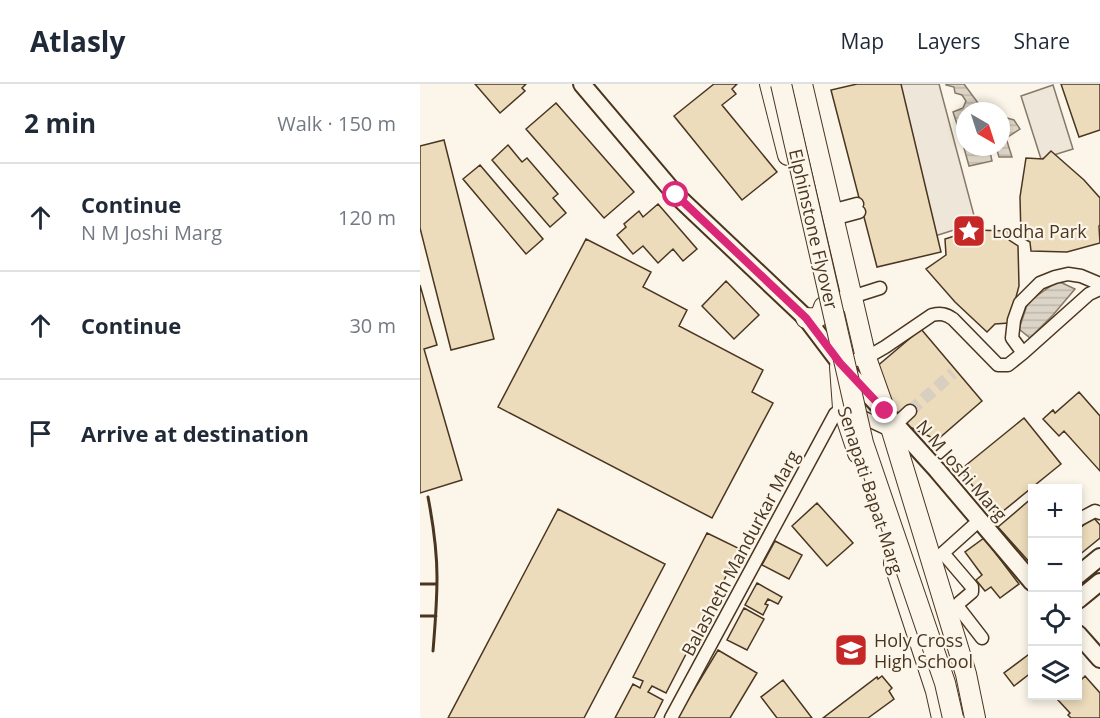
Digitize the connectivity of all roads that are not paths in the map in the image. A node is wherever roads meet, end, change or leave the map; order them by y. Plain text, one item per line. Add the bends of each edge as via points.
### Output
1 (582, 84) edge
2 (770, 84) edge
3 (780, 84) edge
4 (793, 84) edge
5 (802, 84) edge
6 (858, 208) dead end
7 (832, 215) junction
8 (1098, 285) edge
9 (880, 288) dead end
10 (852, 298) junction
11 (824, 307) junction
12 (806, 318) junction
13 (1021, 351) junction
14 (866, 358) junction
15 (840, 363) junction
16 (843, 408) junction
17 (910, 411) tunnel mouth
18 (891, 422) junction
19 (1100, 513) edge
20 (1082, 518) edge
21 (973, 526) dead end
22 (1100, 557) edge
23 (1082, 571) edge
24 (1028, 577) edge
25 (1100, 582) edge
26 (1082, 596) edge
27 (982, 638) dead end
28 (1082, 639) edge
29 (1100, 659) edge
30 (671, 718) edge
31 (942, 718) edge
32 (953, 718) edge
33 (965, 718) edge
34 (975, 718) edge

1 - 12 main road via 676,195
2 - 11 main road, Senapati Bapat Marg
3 - 32 main road, Elphinstone Flyover, bridge via 863,443 945,683
4 - 33 main road, Elphinstone Flyover via 876,441 957,678
5 - 7 main road, Senapati Bapat Marg
6 - 7 street
7 - 10 main road, Senapati Bapat Marg
8 - 13 street
8 - 13 street via 1068,274 1040,283 1020,303 1014,320 1012,338
9 - 10 street
10 - 11 main road
10 - 14 main road, Senapati Bapat Marg
11 - 12 main road via 819,318
11 - 15 main road, Senapati Bapat Marg
12 - 15 main road
13 - 14 street via 1008,365 998,365 953,319 938,313
14 - 15 street
14 - 18 main road, Senapati Bapat Marg
15 - 16 main road, Senapati Bapat Marg
15 - 18 main road, N M Joshi Marg
16 - 18 street
16 - 30 street, Balasheth Mandurkar Marg via 835,414
16 - 31 main road, Senapati Bapat Marg
17 - 18 street
18 - 24 main road, N M Joshi Marg
18 - 34 main road, Senapati Bapat Marg via 966,674
19 - 20 street via 1095,511
21 - 27 street via 943,553 972,587 958,607
22 - 23 main road
25 - 26 main road
28 - 29 main road

